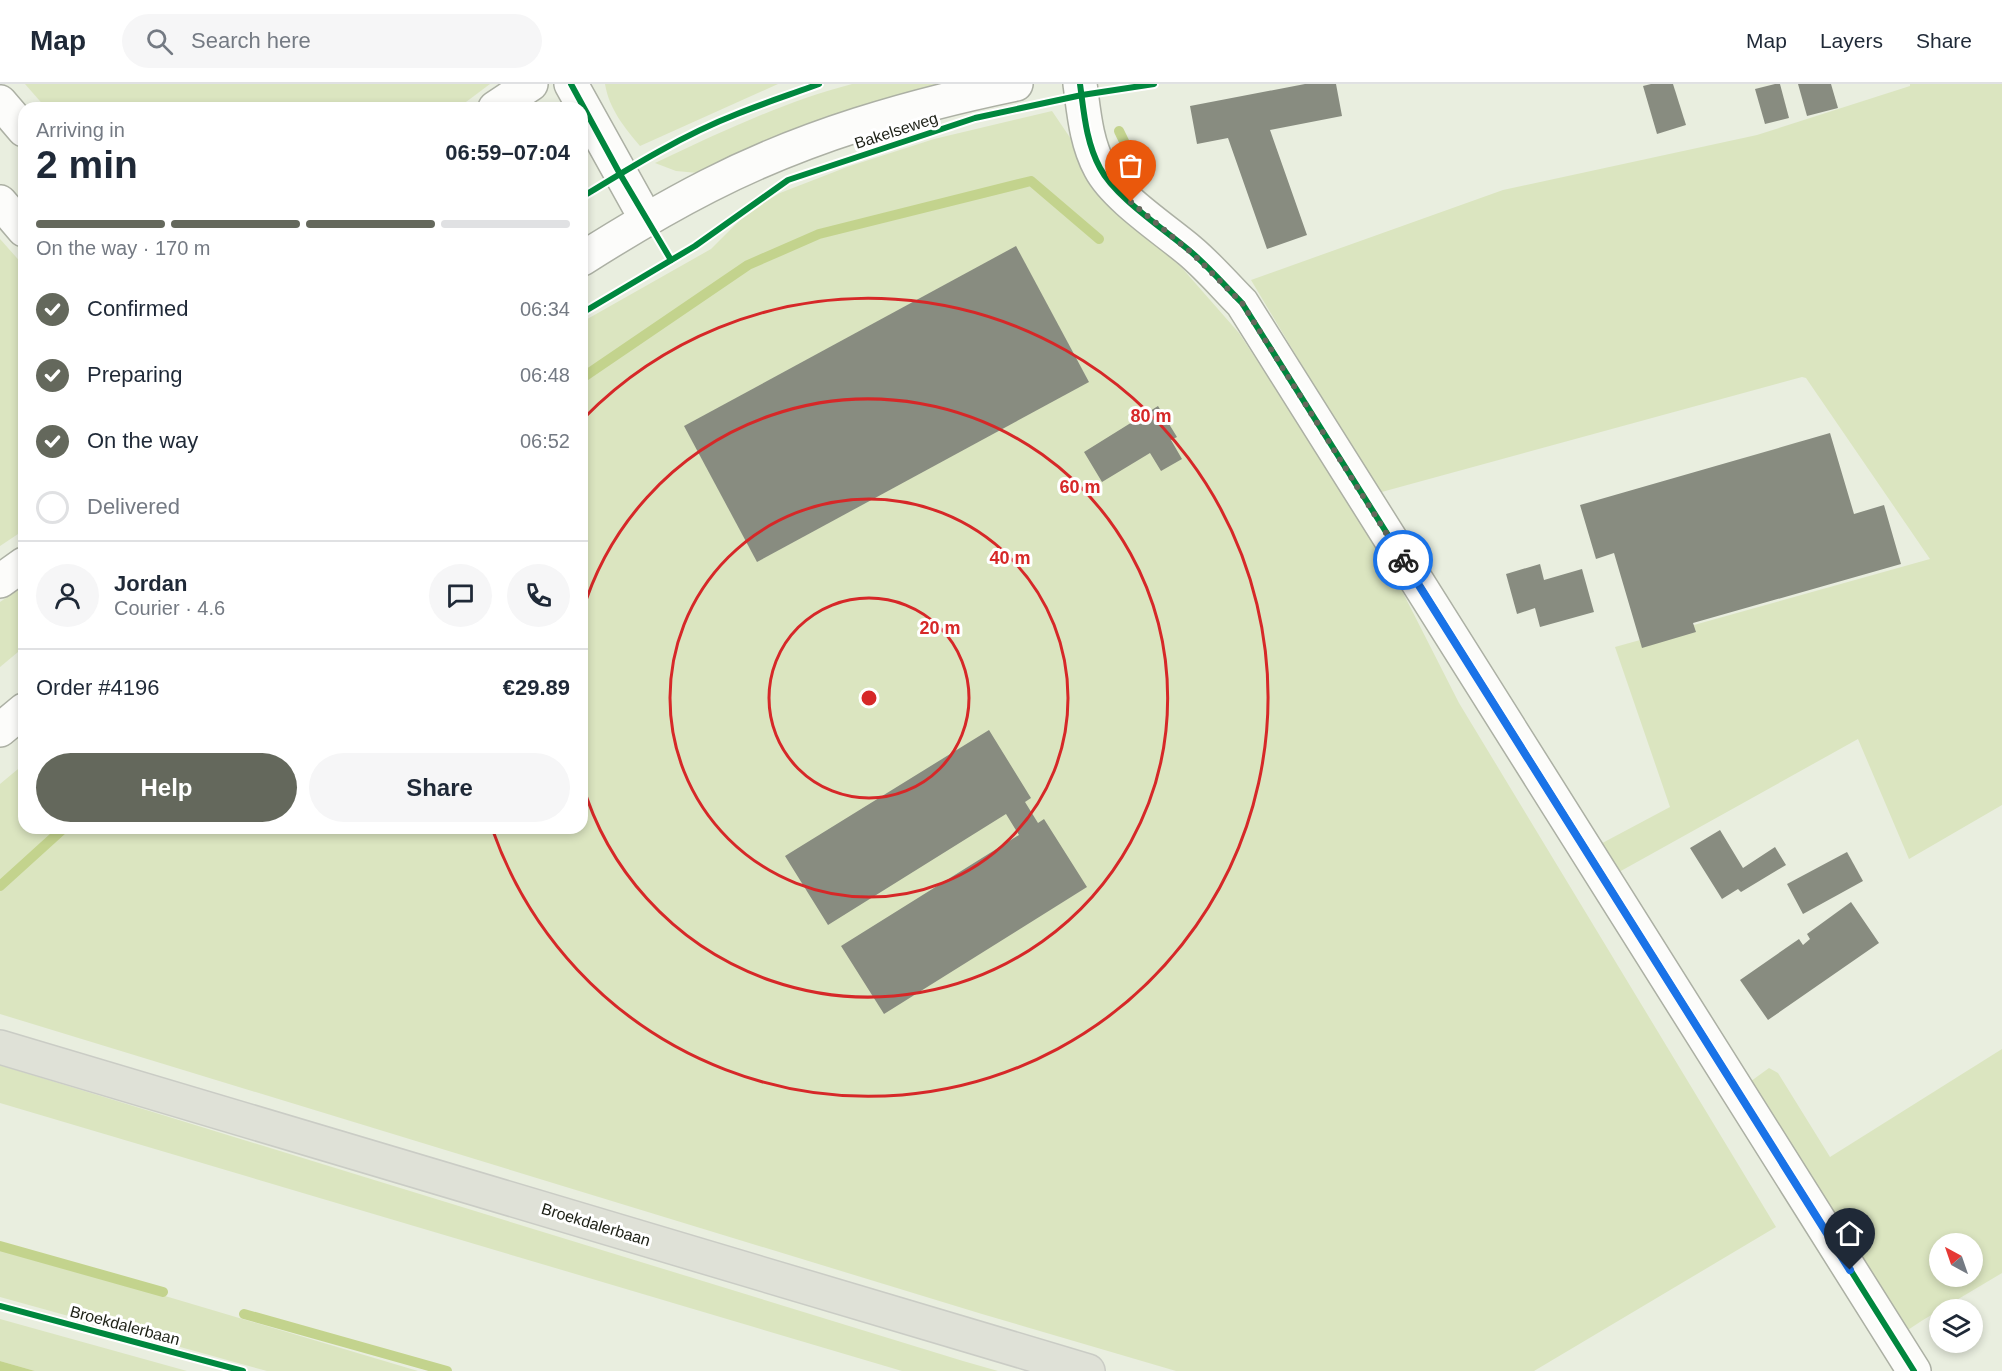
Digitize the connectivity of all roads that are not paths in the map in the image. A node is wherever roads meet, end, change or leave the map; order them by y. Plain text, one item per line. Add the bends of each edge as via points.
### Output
1 (531, 84) edge
2 (571, 84) edge
3 (1016, 84) edge
4 (1080, 84) edge
5 (0, 102) edge
6 (504, 102) edge
7 (581, 102) edge
8 (588, 115) edge
9 (18, 123) edge
10 (0, 202) edge
11 (646, 219) junction
12 (18, 223) edge
13 (588, 255) edge
14 (18, 568) edge
15 (0, 581) edge
16 (18, 715) edge
17 (0, 730) edge
18 (0, 1047) edge
19 (1088, 1371) edge
20 (1914, 1371) edge

1 - 6 street
2 - 7 street
3 - 11 street, Bakelseweg via 933,102 813,140 710,185
4 - 20 street via 1085,124 1101,170 1115,190 1193,254 1242,303
5 - 9 street
8 - 11 street
10 - 12 street
11 - 13 street, Bakelseweg
14 - 15 street
16 - 17 street
18 - 19 main road, Broekdalerbaan

